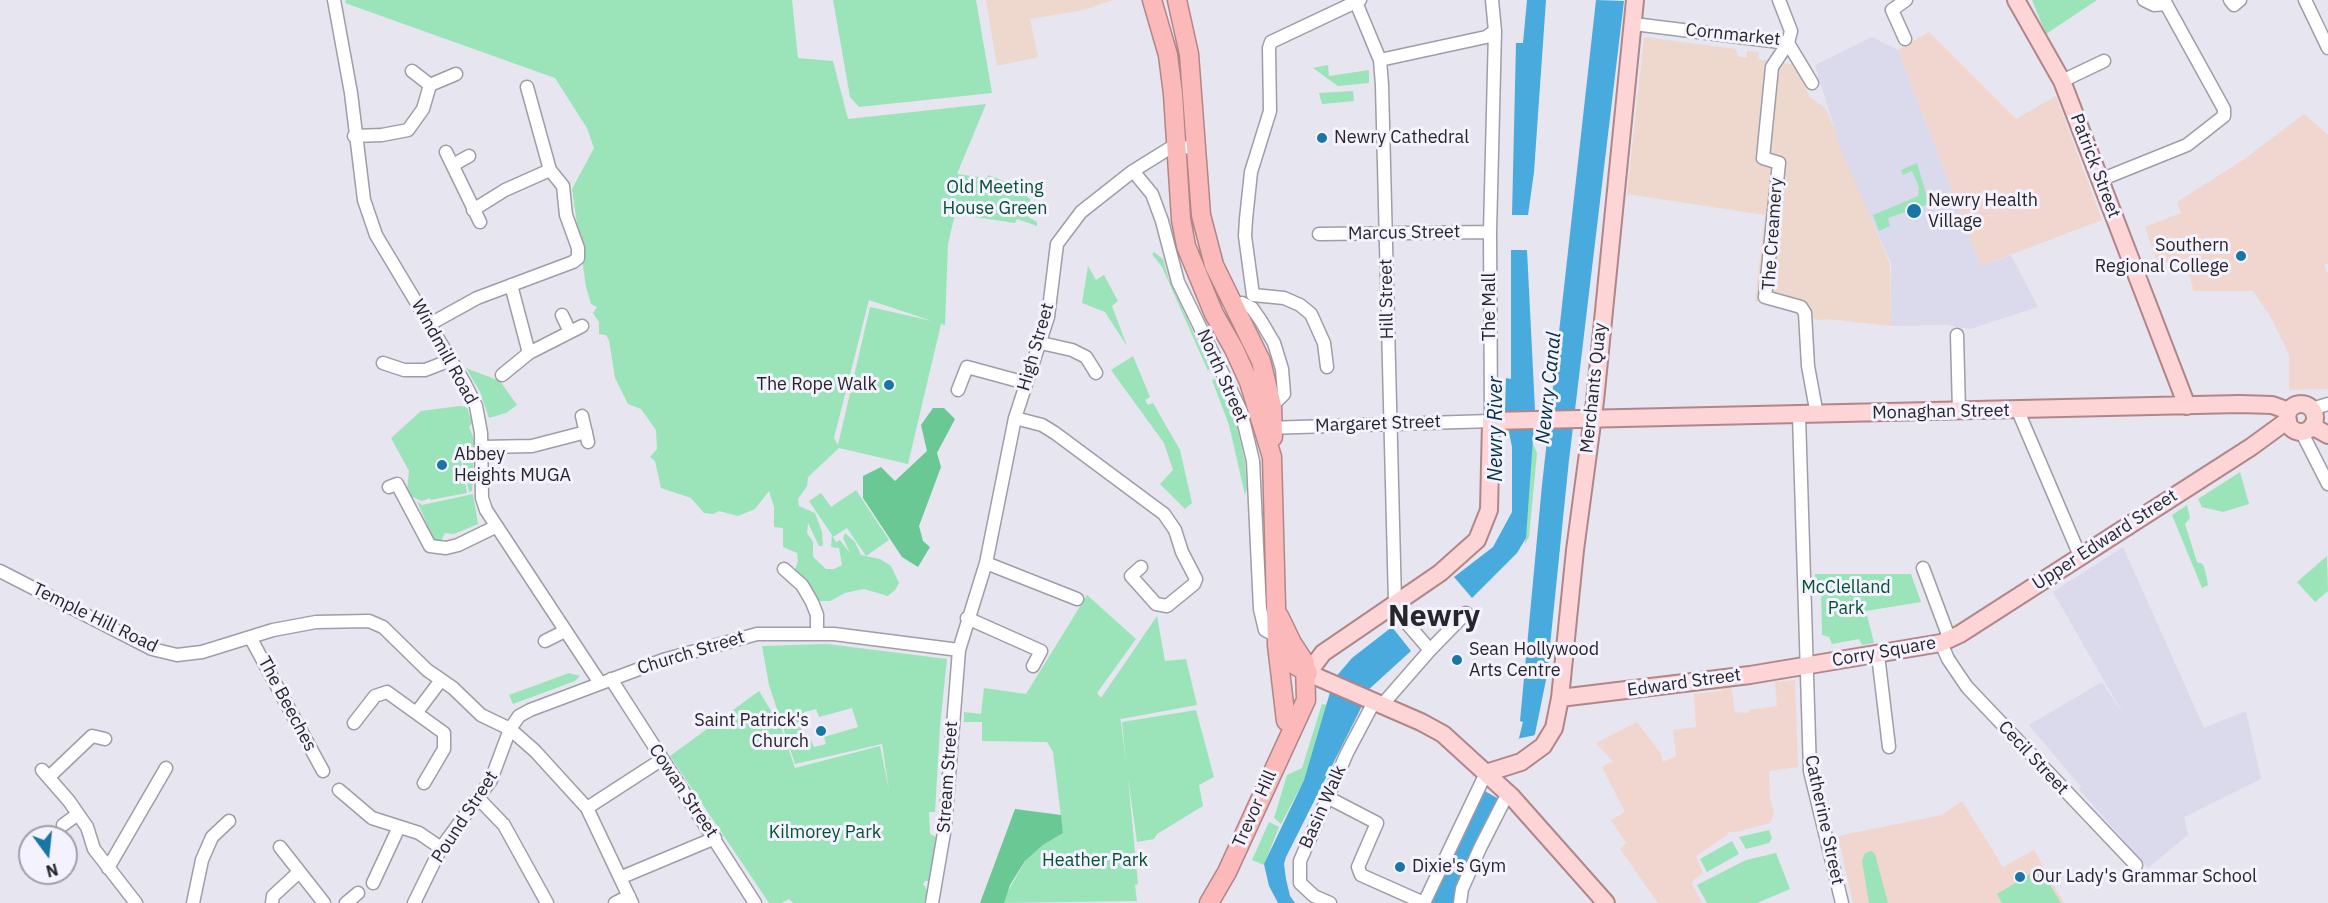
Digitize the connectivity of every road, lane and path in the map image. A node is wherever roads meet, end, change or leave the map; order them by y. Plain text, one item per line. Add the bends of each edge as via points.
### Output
1 (334, 0) edge
2 (1152, 0) edge
3 (1178, 0) edge
4 (1492, 0) edge
5 (1635, 0) edge
6 (1779, 0) edge
7 (1906, 0) edge
8 (2016, 0) edge
9 (2144, 0) edge
10 (2230, 0) edge
11 (2240, 0) edge
12 (2305, 0) edge
13 (1357, 1) edge
14 (2165, 2) edge
15 (1634, 24) junction
16 (1495, 31) junction
17 (1905, 39) dead end
18 (1788, 43) junction
19 (2328, 48) edge
20 (1380, 60) junction
21 (2104, 61) dead end
22 (412, 71) dead end
23 (456, 74) dead end
24 (2062, 81) junction
25 (1812, 83) dead end
26 (430, 85) junction
27 (527, 87) dead end
28 (354, 136) junction
29 (1176, 146) junction
30 (1194, 147) junction
31 (446, 152) dead end
32 (469, 156) dead end
33 (453, 165) junction
34 (550, 170) junction
35 (1133, 171) junction
36 (2100, 180) junction
37 (473, 210) junction
38 (480, 222) dead end
39 (1490, 232) junction
40 (1319, 234) dead end
41 (1385, 235) junction
42 (511, 285) junction
43 (1253, 296) junction
44 (1238, 304) junction
45 (1214, 314) junction
46 (562, 315) dead end
47 (430, 324) junction
48 (582, 326) dead end
49 (570, 332) junction
50 (1957, 335) dead end
51 (1041, 343) junction
52 (529, 353) junction
53 (451, 360) junction
54 (383, 363) dead end
55 (1327, 367) dead end
56 (1096, 373) dead end
57 (502, 375) dead end
58 (1026, 383) junction
59 (958, 390) dead end
60 (2187, 406) junction
61 (1959, 411) junction
62 (2018, 411) junction
63 (1817, 415) junction
64 (582, 416) dead end
65 (1799, 416) junction
66 (1015, 418) junction
67 (2304, 419) edge
68 (1498, 421) junction
69 (1585, 421) junction
70 (1389, 422) junction
71 (1269, 428) junction
72 (2328, 435) edge
73 (482, 447) junction
74 (2328, 484) edge
75 (389, 487) dead end
76 (495, 527) junction
77 (2080, 556) junction
78 (986, 563) junction
79 (1141, 567) dead end
80 (1923, 568) dead end
81 (784, 569) dead end
82 (0, 571) edge
83 (1077, 599) dead end
84 (1395, 607) junction
85 (1466, 613) dead end
86 (967, 618) junction
87 (565, 631) junction
88 (817, 633) junction
89 (250, 637) junction
90 (1280, 637) junction
91 (1950, 639) junction
92 (545, 641) dead end
93 (1427, 646) junction
94 (959, 650) junction
95 (1878, 655) junction
96 (1807, 665) junction
97 (1033, 666) dead end
98 (1307, 675) junction
99 (441, 680) junction
100 (605, 681) junction
101 (1560, 698) junction
102 (1374, 702) junction
103 (417, 712) junction
104 (1286, 720) junction
105 (354, 723) dead end
106 (510, 729) junction
107 (105, 739) dead end
108 (1283, 746) junction
109 (1890, 747) dead end
110 (1527, 758) junction
111 (662, 760) junction
112 (165, 768) dead end
113 (323, 771) dead end
114 (1490, 773) junction
115 (424, 783) dead end
116 (339, 790) dead end
117 (1507, 790) junction
118 (1328, 797) junction
119 (478, 798) junction
120 (586, 808) junction
121 (78, 814) junction
122 (229, 821) dead end
123 (63, 825) dead end
124 (399, 827) junction
125 (715, 838) junction
126 (280, 847) dead end
127 (441, 848) junction
128 (2136, 865) dead end
129 (108, 868) junction
130 (298, 872) junction
131 (1227, 872) junction
132 (622, 877) junction
133 (373, 883) dead end
134 (358, 893) dead end
135 (1394, 898) edge
136 (631, 900) edge
137 (136, 903) edge
138 (193, 903) edge
139 (272, 903) edge
140 (324, 903) edge
141 (346, 903) edge
142 (414, 903) edge
143 (547, 903) edge
144 (615, 903) edge
145 (754, 903) edge
146 (932, 903) edge
147 (1209, 903) edge
148 (1220, 903) edge
149 (1330, 903) edge
150 (1424, 903) edge
151 (1460, 903) edge
152 (1606, 903) edge
153 (1842, 903) edge

1 - 28 street, Windmill Road via 351,93
2 - 29 highway via 1168,56
3 - 30 highway via 1190,54
4 - 16 street, The Mall
5 - 15 main road, Merchants Quay
6 - 18 street, Cornmarket via 1791,32
7 - 17 street via 1892,10
8 - 24 main road, Patrick Street
9 - 14 street via 2154,5
10 - 11 street via 2234,5
12 - 19 street
13 - 20 street, Hill Street
13 - 43 street via 1272,42 1268,60 1270,111 1251,172 1246,219
14 - 36 street via 2224,109 2224,116 2187,145
15 - 18 street, Cornmarket
15 - 69 main road, Merchants Quay
16 - 20 street via 1486,37
16 - 39 street, The Mall
18 - 25 street
18 - 63 street, The Creamery via 1772,67 1763,158 1779,164 1765,297 1801,307 1805,313
20 - 41 street, Hill Street
21 - 24 street
22 - 26 street
23 - 26 street
24 - 36 main road, Patrick Street
26 - 28 street via 423,109 408,130
27 - 34 street
28 - 47 street, Windmill Road via 364,200 376,235
29 - 30 street
29 - 35 street, High Street
29 - 45 highway via 1181,219 1194,270
30 - 44 highway via 1201,215 1210,254
31 - 33 street
32 - 33 street
33 - 37 street
34 - 37 street
34 - 42 street via 562,186 578,258
35 - 51 street, High Street via 1081,212 1057,244 1050,308
35 - 90 street, North Street via 1152,194 1178,282 1241,411 1253,461 1259,595 1265,630
36 - 60 main road, Patrick Street
37 - 38 street
39 - 41 street, Marcus Street
39 - 68 street, The Mall
40 - 41 street, Marcus Street
41 - 70 street, Hill Street
42 - 47 street via 469,301
42 - 52 street
43 - 44 street
43 - 55 street via 1284,298 1311,314 1324,343
44 - 45 street
44 - 71 highway via 1261,361 1272,406
45 - 71 highway
46 - 49 street
47 - 53 street, Windmill Road
48 - 49 street
49 - 52 street
50 - 61 street
51 - 56 street via 1086,357
51 - 58 street, High Street
52 - 57 street
53 - 54 street via 425,370 404,370
53 - 73 street, Windmill Road via 476,406
58 - 59 street via 967,367
58 - 66 street, High Street
60 - 62 main road, Monaghan Street
60 - 67 main road, Monaghan Street via 2272,405
61 - 62 main road, Monaghan Street
61 - 63 main road, Monaghan Street
62 - 77 street
63 - 65 main road, Monaghan Street
64 - 73 street via 587,437 532,446
65 - 69 main road, Monaghan Street
65 - 96 street, Catherine Street
66 - 78 street, High Street
66 - 79 street via 1055,433 1164,514 1196,579 1167,606 1156,604 1131,576
67 - 72 main road, Monaghan Street
67 - 74 street
67 - 77 main road, Upper Edward Street via 2268,444 2252,447
68 - 69 main road, Monaghan Street
68 - 70 street, Margaret Street
68 - 84 main road, The Mall via 1486,525 1465,553
69 - 101 main road, Merchants Quay
70 - 71 street, Margaret Street
70 - 84 street, Hill Street
71 - 90 highway
73 - 76 street, Windmill Road via 482,498
75 - 76 street via 397,484 430,546 458,545
76 - 87 street, Windmill Road
77 - 91 main road, Upper Edward Street
78 - 83 street
78 - 86 street, High Street
80 - 91 street, Cecil Street
81 - 88 street via 802,585 812,602
82 - 89 street, Temple Hill Road via 152,649 167,653 193,653
84 - 93 street
84 - 98 main road, The Mall via 1323,653
85 - 93 street, Basin Walk
86 - 94 street, High Street
86 - 97 street via 1041,651
87 - 92 street
87 - 100 street, Windmill Road
88 - 94 street, Church Street
88 - 100 street, Church Street via 739,637
89 - 99 street, Temple Hill Road via 316,622 369,621 383,627
89 - 113 street, The Beeches
90 - 98 highway via 1305,663
90 - 104 highway via 1276,652
91 - 95 main road, Corry Square
91 - 128 street, Cecil Street via 1947,659 1966,687
93 - 102 street, Basin Walk
94 - 146 street, Stream Street via 944,838
95 - 96 main road, Corry Square
95 - 109 street
96 - 101 main road, Edward Street
96 - 153 street, Catherine Street via 1810,771
98 - 102 main road
98 - 104 highway, Trevor Hill via 1295,690
98 - 108 highway, Trevor Hill via 1306,700
99 - 103 street
99 - 106 street, Temple Hill Road via 481,715
100 - 106 street, Church Street via 530,710 519,716
100 - 111 street, Cowan Street
101 - 110 main road, Merchants Quay via 1551,736
102 - 114 main road via 1443,734
102 - 118 street, Basin Walk
103 - 105 street via 381,692
103 - 115 street via 444,734 446,742
104 - 108 highway, Trevor Hill
106 - 119 street, Pound Street via 500,763
106 - 120 street, Temple Hill Road
107 - 121 street via 92,736 46,773
108 - 131 highway, Trevor Hill
110 - 114 main road
110 - 117 main road, Merchants Quay
111 - 120 street
111 - 125 street, Cowan Street
112 - 129 street
114 - 117 main road
114 - 150 street
116 - 124 street via 372,818
117 - 151 street via 1462,889
117 - 152 main road
118 - 135 street via 1377,823 1358,867 1361,875
118 - 149 street, Basin Walk via 1298,872 1305,888
119 - 127 street, Pound Street
119 - 143 street via 504,825
120 - 132 street, Temple Hill Road
121 - 123 street
121 - 129 street via 94,849
122 - 138 street via 212,837 202,860
124 - 127 street via 419,833
124 - 133 street
125 - 132 street
125 - 145 street, Cowan Street
126 - 130 street
127 - 142 street, Pound Street
129 - 137 street
130 - 139 street via 273,896
130 - 140 street
131 - 147 highway, Trevor Hill
131 - 148 highway, Trevor Hill
132 - 136 street, Temple Hill Road
134 - 141 street
135 - 150 street
136 - 144 street

